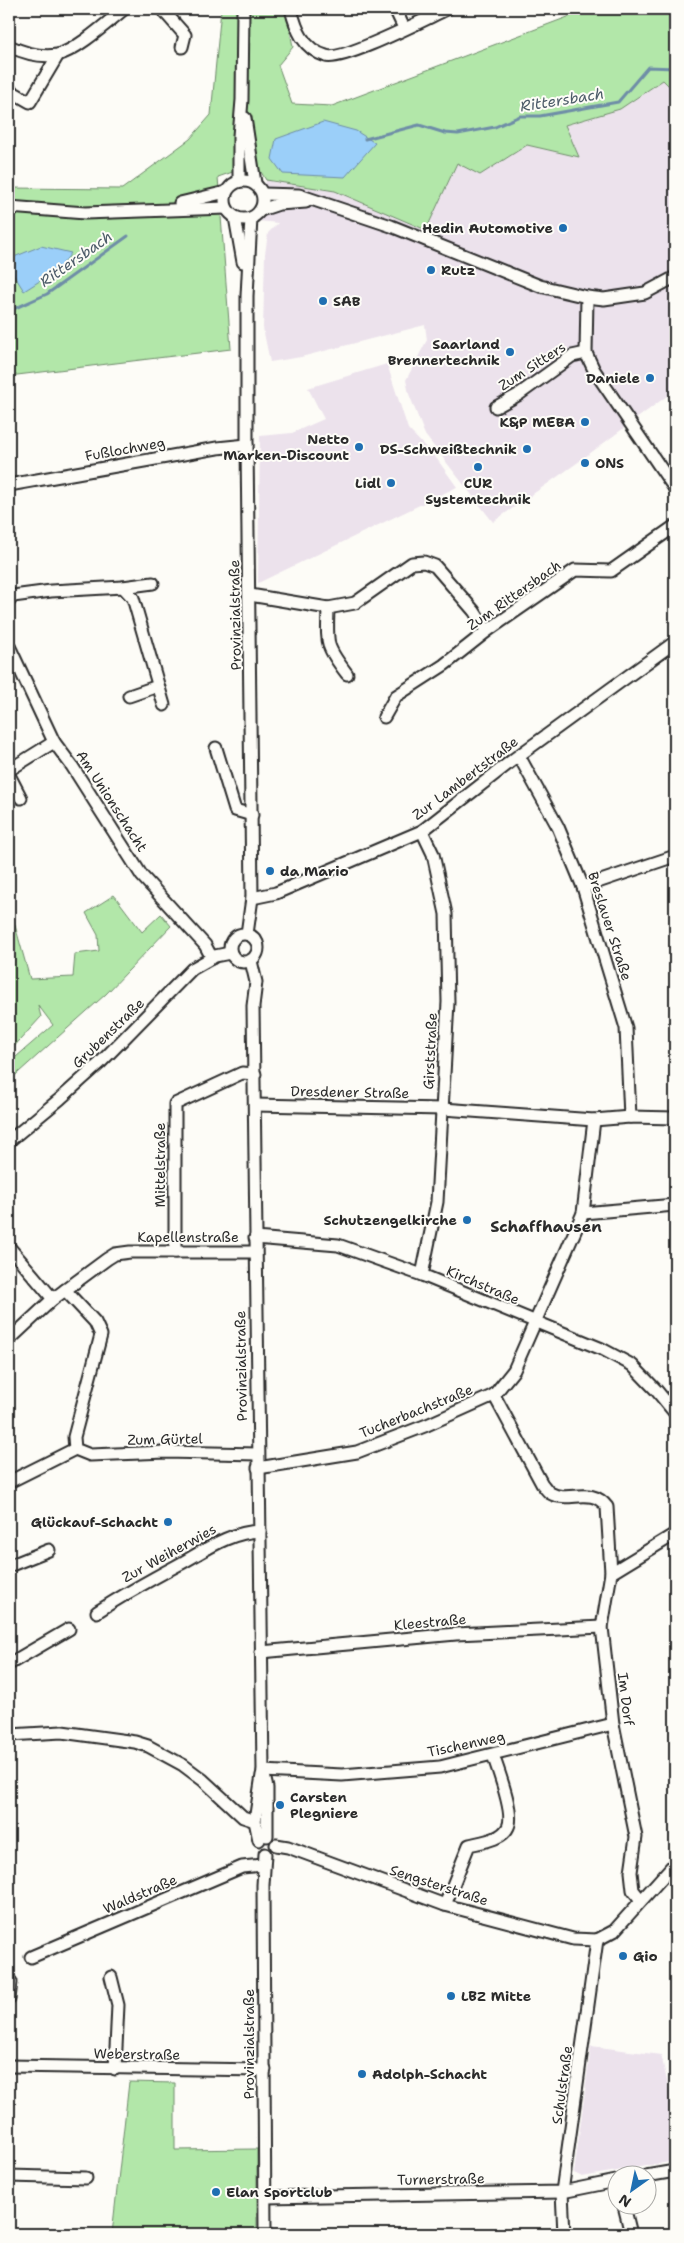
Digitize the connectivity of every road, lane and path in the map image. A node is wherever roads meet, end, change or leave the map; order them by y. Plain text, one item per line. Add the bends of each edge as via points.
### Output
1 (124, 9) edge
2 (162, 9) edge
3 (243, 9) edge
4 (291, 9) edge
5 (395, 9) edge
6 (448, 9) edge
7 (404, 28) junction
8 (9, 46) edge
9 (182, 47) dead end
10 (58, 54) junction
11 (9, 90) edge
12 (242, 100) junction
13 (239, 181) junction
14 (255, 183) junction
15 (226, 192) junction
16 (263, 194) junction
17 (327, 205) junction
18 (9, 207) edge
19 (226, 208) junction
20 (149, 210) junction
21 (261, 210) junction
22 (235, 217) junction
23 (251, 218) junction
24 (675, 277) edge
25 (247, 296) junction
26 (587, 297) junction
27 (586, 353) junction
28 (496, 407) dead end
29 (247, 445) junction
30 (9, 485) edge
31 (675, 489) edge
32 (675, 526) edge
33 (153, 583) dead end
34 (123, 587) junction
35 (250, 595) junction
36 (9, 601) edge
37 (328, 608) junction
38 (487, 631) junction
39 (675, 642) edge
40 (9, 646) edge
41 (347, 674) dead end
42 (158, 686) junction
43 (129, 696) dead end
44 (164, 705) dead end
45 (384, 717) dead end
46 (54, 742) junction
47 (216, 748) dead end
48 (519, 756) junction
49 (9, 770) edge
50 (9, 775) edge
51 (20, 798) dead end
52 (252, 815) junction
53 (422, 831) junction
54 (675, 856) edge
55 (583, 887) junction
56 (252, 898) junction
57 (247, 934) junction
58 (230, 953) junction
59 (212, 958) junction
60 (251, 961) junction
61 (255, 1074) junction
62 (255, 1105) junction
63 (443, 1109) junction
64 (630, 1117) junction
65 (675, 1118) edge
66 (594, 1120) junction
67 (9, 1141) edge
68 (675, 1205) edge
69 (583, 1213) junction
70 (255, 1238) junction
71 (175, 1252) junction
72 (255, 1252) junction
73 (11, 1255) edge
74 (422, 1275) junction
75 (65, 1290) junction
76 (53, 1299) junction
77 (536, 1323) junction
78 (9, 1340) edge
79 (494, 1395) junction
80 (675, 1413) edge
81 (75, 1449) junction
82 (258, 1454) junction
83 (258, 1468) junction
84 (9, 1482) edge
85 (260, 1531) junction
86 (675, 1534) edge
87 (49, 1550) dead end
88 (9, 1566) edge
89 (611, 1574) junction
90 (97, 1612) dead end
91 (602, 1627) junction
92 (69, 1629) dead end
93 (261, 1652) junction
94 (9, 1664) edge
95 (613, 1724) junction
96 (9, 1736) edge
97 (493, 1754) junction
98 (263, 1771) junction
99 (255, 1821) junction
100 (267, 1840) junction
101 (264, 1860) junction
102 (675, 1863) edge
103 (641, 1900) junction
104 (445, 1905) junction
105 (597, 1940) junction
106 (31, 1957) dead end
107 (111, 1977) dead end
108 (11, 1982) dead end
109 (9, 1999) edge
110 (9, 2066) edge
111 (115, 2069) junction
112 (265, 2070) junction
113 (675, 2171) edge
114 (656, 2174) edge
115 (9, 2176) edge
116 (86, 2178) dead end
117 (606, 2183) edge
118 (562, 2192) junction
119 (265, 2197) junction
120 (627, 2216) edge
121 (265, 2234) edge
122 (564, 2234) edge
123 (632, 2234) edge

1 - 10 street via 80,43
2 - 9 street via 185,35
3 - 12 street
4 - 7 street via 295,27 306,45 327,57 347,54
5 - 7 street
6 - 7 street
8 - 10 street via 28,54
10 - 11 street via 30,102
12 - 13 street
12 - 14 street
13 - 14 street
13 - 15 street
14 - 16 street
15 - 19 street
15 - 20 street
16 - 17 street via 299,195
16 - 21 street
17 - 21 street via 298,202
17 - 26 street via 391,226 540,286
18 - 20 street via 85,213
19 - 20 street
19 - 22 street
21 - 23 street
22 - 23 street
22 - 25 street, Provinzialstraße
23 - 25 street, Provinzialstraße
24 - 26 street via 645,293 604,300
25 - 29 street, Provinzialstraße
26 - 27 street
27 - 28 street, Zum Sitters via 572,356
27 - 31 street via 594,370
29 - 30 street, Fußlochweg
29 - 35 street, Provinzialstraße
32 - 38 street, Zum Rittersbach via 611,571 575,570
33 - 34 street
34 - 36 street via 51,591 13,596
34 - 42 street via 133,598
35 - 37 street
35 - 52 street, Provinzialstraße
37 - 38 street via 355,603 412,564 424,562 435,566
37 - 41 street via 329,650
38 - 45 street, Zum Rittersbach via 444,665 396,696
39 - 48 street, Zur Lambertstraße
40 - 46 street, Am Unionschacht
42 - 43 street
42 - 44 street
46 - 49 street
46 - 59 street, Am Unionschacht via 142,876 205,945
47 - 52 street via 235,810
48 - 53 street, Zur Lambertstraße
48 - 55 street, Breslauer Straße via 558,827
50 - 51 street
52 - 56 street, Provinzialstraße
53 - 56 street, Zur Lambertstraße via 276,893
53 - 63 street, Girststraße via 433,854 446,914 448,1002
54 - 55 street
55 - 64 street, Breslauer Straße via 626,1028
56 - 57 street, Provinzialstraße
57 - 58 street via 234,939
57 - 60 street via 259,947 257,956
58 - 59 street, Grubenstraße
58 - 60 street via 240,962
59 - 67 street, Grubenstraße via 192,969 100,1062
60 - 61 street, Provinzialstraße via 256,982 253,1006
61 - 62 street, Provinzialstraße
61 - 71 street, Mittelstraße via 242,1073 175,1104
62 - 63 street, Dresdener Straße
62 - 70 street, Provinzialstraße
63 - 66 street, Dresdener Straße
63 - 74 street, Girststraße via 437,1202
64 - 65 street, Dresdener Straße
64 - 66 street, Dresdener Straße
66 - 69 street
68 - 69 street
69 - 77 street
70 - 72 street, Provinzialstraße
70 - 74 street, Kirchstraße via 338,1245
71 - 72 street, Kapellenstraße
71 - 75 street, Kapellenstraße via 122,1253 107,1259
72 - 82 street, Provinzialstraße
73 - 76 street
74 - 77 street, Kirchstraße
75 - 76 street
75 - 81 street via 95,1322 101,1335 74,1437
76 - 78 street
77 - 79 street via 514,1370
77 - 80 street, Kirchstraße via 602,1348 632,1365
79 - 83 street, Tucherbachstraße via 357,1452
79 - 89 street, Tucherbachstraße via 542,1484 550,1492 602,1500 606,1507
81 - 82 street, Zum Gürtel via 90,1455 166,1452
81 - 84 street
82 - 83 street, Provinzialstraße
83 - 85 street, Provinzialstraße
85 - 90 street, Zur Weiherwies via 225,1539
85 - 93 street, Provinzialstraße
86 - 89 street
87 - 88 street
89 - 91 street, Im Dorf
91 - 93 street, Kleestraße via 463,1633
91 - 95 street, Im Dorf
92 - 94 street
93 - 98 street, Provinzialstraße
95 - 97 street, Tischenweg
95 - 103 street, Im Dorf via 636,1837 631,1872 634,1890
96 - 99 street via 62,1732 148,1746 183,1765 244,1817
97 - 98 street, Tischenweg via 440,1767 342,1775
97 - 104 street via 510,1813 508,1827 501,1835 469,1845
98 - 99 street, Provinzialstraße
98 - 100 street, Provinzialstraße via 267,1788
99 - 100 street, Provinzialstraße
100 - 101 street, Provinzialstraße via 259,1849
100 - 104 street, Sengsterstraße
101 - 106 street, Waldstraße
101 - 112 street, Provinzialstraße
102 - 103 street
103 - 105 street via 614,1931
104 - 105 street, Sengsterstraße via 573,1939
105 - 118 street, Schulstraße
107 - 111 street via 118,2005
108 - 109 street
110 - 111 street, Weberstraße
111 - 112 street, Weberstraße
112 - 119 street, Provinzialstraße
113 - 114 street
115 - 116 street
117 - 118 street, Turnerstraße
118 - 119 street, Turnerstraße
118 - 122 street, Schulstraße
119 - 121 street, Provinzialstraße
120 - 123 street

